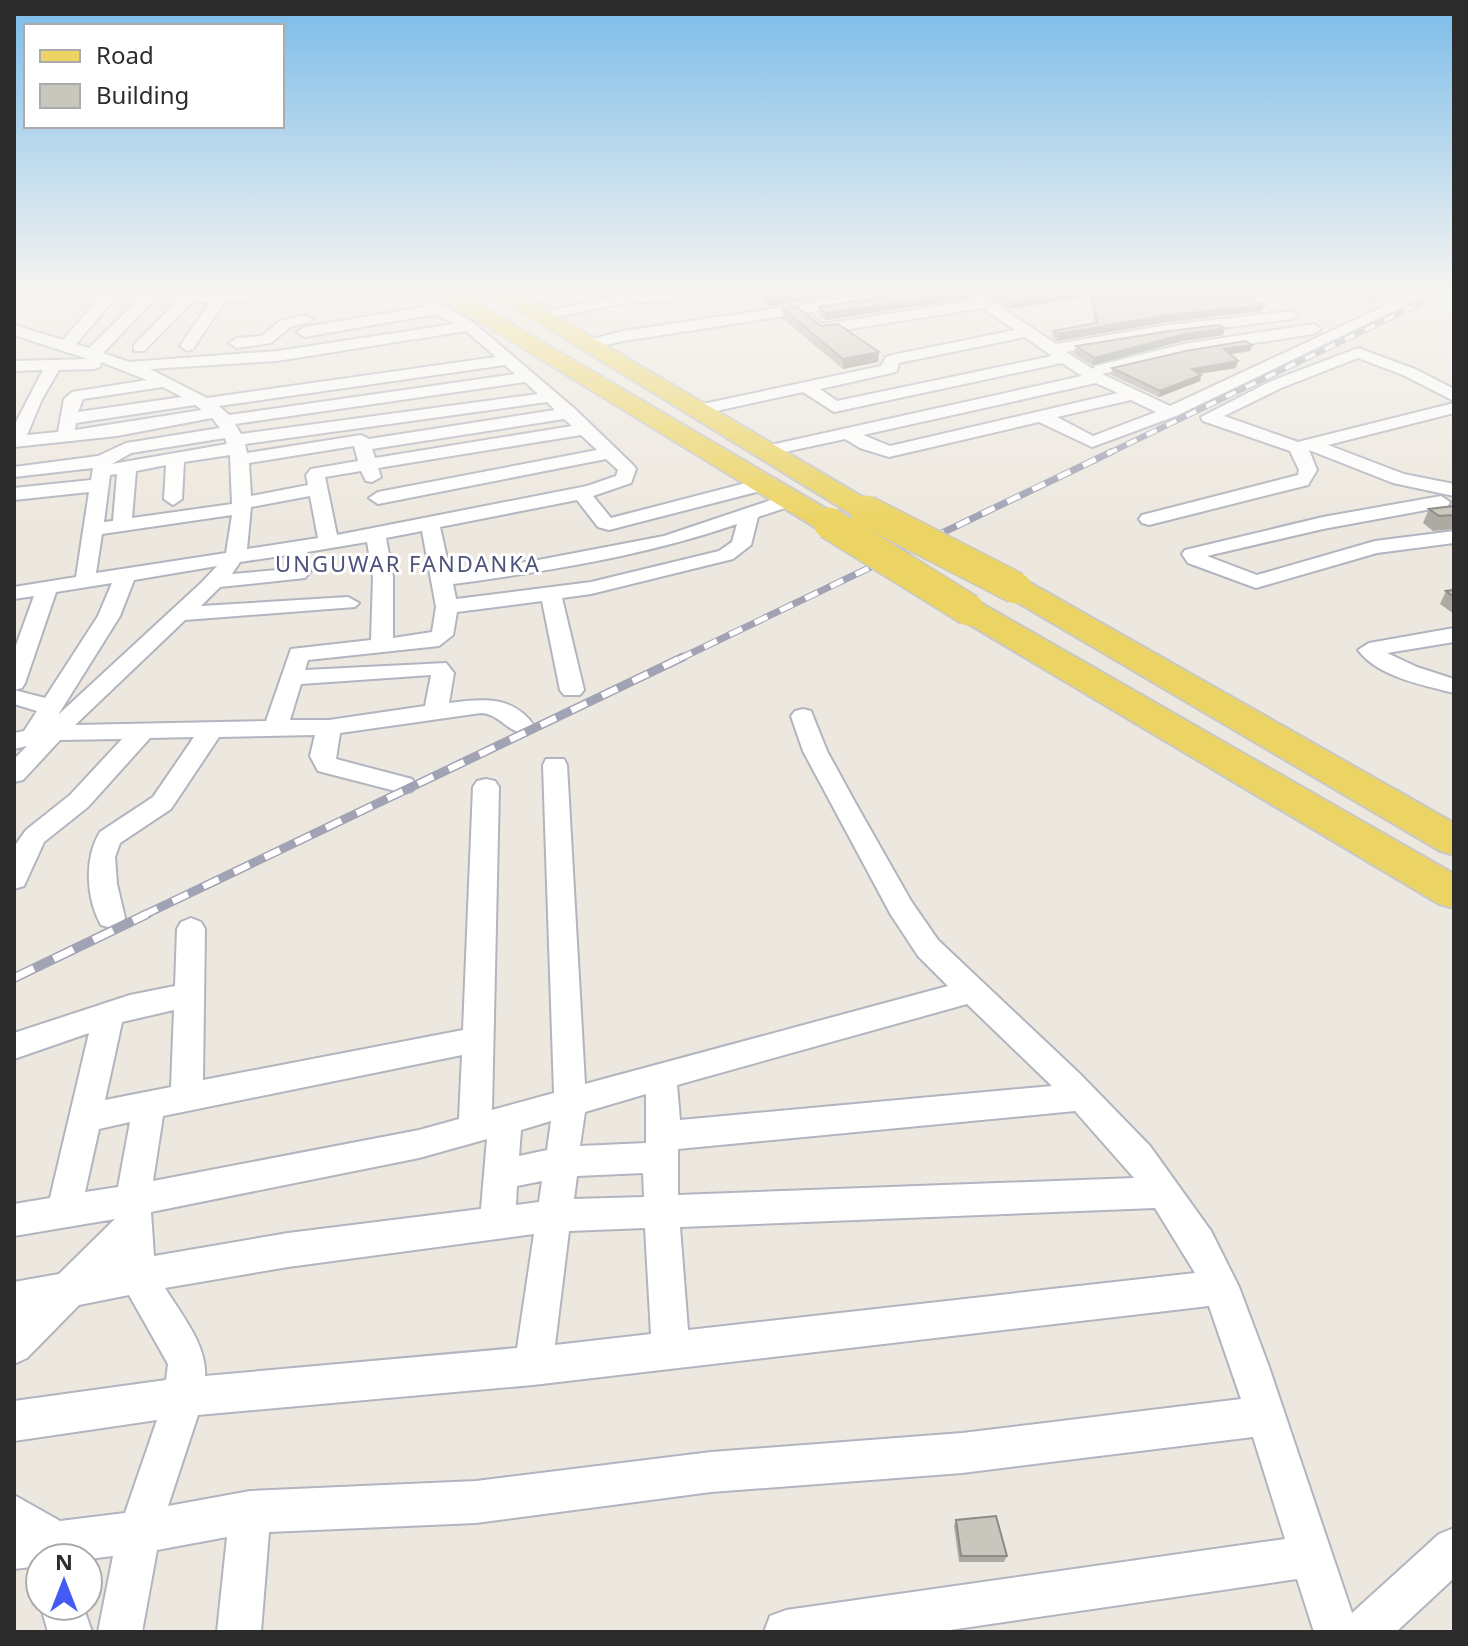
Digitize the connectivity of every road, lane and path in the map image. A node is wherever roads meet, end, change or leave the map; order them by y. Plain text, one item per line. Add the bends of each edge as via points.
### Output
1 (53, 367) edge
2 (124, 367) edge
3 (308, 367) edge
4 (479, 367) edge
5 (516, 367) edge
6 (558, 367) edge
7 (627, 367) edge
8 (891, 367) edge
9 (973, 367) edge
10 (1088, 367) edge
11 (1121, 367) edge
12 (1257, 367) edge
13 (1322, 367) edge
14 (1395, 367) edge
15 (1099, 373) junction
16 (252, 375) dead end
17 (528, 377) junction
18 (206, 380) dead end
19 (167, 384) junction
20 (805, 386) junction
21 (1131, 395) junction
22 (1454, 396) edge
23 (550, 397) junction
24 (34, 399) junction
25 (14, 400) edge
26 (1454, 408) edge
27 (698, 410) junction
28 (1170, 412) junction
29 (569, 413) junction
30 (1041, 416) junction
31 (68, 419) junction
32 (223, 427) junction
33 (586, 429) junction
34 (848, 433) junction
35 (65, 438) junction
36 (15, 442) edge
37 (1304, 446) junction
38 (766, 451) junction
39 (611, 453) junction
40 (365, 454) junction
41 (175, 461) junction
42 (127, 468) junction
43 (14, 472) edge
44 (101, 472) junction
45 (765, 484) junction
46 (318, 489) junction
47 (581, 493) junction
48 (14, 494) edge
49 (378, 498) junction
50 (173, 499) dead end
51 (790, 500) junction
52 (1450, 501) edge
53 (242, 506) junction
54 (749, 514) junction
55 (1149, 519) dead end
56 (614, 523) junction
57 (430, 524) junction
58 (122, 526) junction
59 (92, 530) junction
60 (382, 533) junction
61 (1454, 537) edge
62 (329, 542) junction
63 (296, 548) junction
64 (635, 548) junction
65 (233, 558) junction
66 (126, 575) junction
67 (442, 579) junction
68 (85, 582) junction
69 (212, 582) junction
70 (47, 588) junction
71 (14, 593) edge
72 (551, 595) junction
73 (348, 603) dead end
74 (447, 607) junction
75 (177, 614) junction
76 (155, 635) junction
77 (1454, 635) edge
78 (97, 636) junction
79 (382, 645) junction
80 (291, 678) junction
81 (1448, 681) edge
82 (14, 683) edge
83 (572, 690) dead end
84 (14, 697) edge
85 (51, 707) junction
86 (436, 713) junction
87 (803, 716) dead end
88 (276, 727) junction
89 (329, 727) junction
90 (523, 727) dead end
91 (212, 729) junction
92 (143, 731) junction
93 (33, 737) edge
94 (555, 765) dead end
95 (14, 774) edge
96 (403, 785) dead end
97 (486, 787) dead end
98 (1454, 841) edge
99 (14, 879) edge
100 (1454, 893) edge
101 (111, 918) dead end
102 (191, 929) dead end
103 (971, 991) junction
104 (189, 995) junction
105 (108, 1015) junction
106 (478, 1039) junction
107 (14, 1046) edge
108 (661, 1077) junction
109 (187, 1097) junction
110 (1083, 1097) junction
111 (570, 1102) junction
112 (149, 1105) junction
113 (83, 1118) junction
114 (490, 1124) junction
115 (662, 1147) junction
116 (562, 1162) junction
117 (501, 1174) junction
118 (1165, 1192) junction
119 (64, 1211) junction
120 (134, 1211) junction
121 (661, 1212) junction
122 (554, 1216) junction
123 (14, 1220) edge
124 (497, 1223) junction
125 (138, 1276) junction
126 (1221, 1287) junction
127 (69, 1290) junction
128 (14, 1300) edge
129 (14, 1345) edge
130 (671, 1350) junction
131 (533, 1366) junction
132 (184, 1397) junction
133 (1266, 1416) junction
134 (14, 1421) edge
135 (250, 1512) junction
136 (14, 1516) edge
137 (139, 1532) junction
138 (45, 1542) edge
139 (95, 1542) edge
140 (1454, 1549) edge
141 (1311, 1556) junction
142 (120, 1632) edge
143 (239, 1632) edge
144 (786, 1632) edge
145 (1336, 1632) edge
146 (1364, 1632) edge

1 - 24 street
2 - 19 street
3 - 16 street
4 - 32 street
5 - 17 street
6 - 45 main road
7 - 27 main road
8 - 20 street
9 - 20 street via 834,407
10 - 15 street
11 - 15 street
12 - 28 street
13 - 37 street via 1209,417
14 - 22 street
15 - 21 street
15 - 34 street
17 - 23 street
17 - 32 street
18 - 19 street
19 - 31 street via 78,395
19 - 32 street
20 - 27 street
21 - 28 street
21 - 30 street
23 - 29 street
23 - 32 street
24 - 25 street
24 - 36 street
26 - 37 street
27 - 38 main road
28 - 30 street via 1092,442
29 - 33 street
29 - 40 street
30 - 34 street via 889,452
31 - 32 street
31 - 35 street
32 - 35 street
32 - 40 street via 361,440
32 - 41 street
32 - 44 street via 126,448
32 - 53 street
33 - 39 street
33 - 40 street
34 - 38 street
35 - 36 street
37 - 52 street
37 - 55 street via 1308,470 1301,481
38 - 98 main road, bridge via 866,511 1016,588
39 - 47 street via 627,469 625,479
39 - 49 street
40 - 46 street via 317,473
40 - 49 street
41 - 42 street
41 - 50 street
42 - 44 street
42 - 58 street
43 - 44 street
44 - 48 street
44 - 59 street
45 - 51 main road
45 - 56 street
46 - 53 street
46 - 62 street
47 - 56 street via 605,523
47 - 57 street
49 - 60 street
51 - 54 street
51 - 100 main road, bridge
52 - 61 street via 1323,523 1192,554 1256,582 1375,547
53 - 58 street
53 - 65 street
54 - 64 street
54 - 72 street via 741,545 726,555
56 - 64 street
57 - 60 street
57 - 67 street
58 - 59 street
59 - 68 street
60 - 62 street
60 - 79 street
62 - 63 street
63 - 65 street
63 - 69 street via 298,574
64 - 67 street
65 - 66 street
65 - 69 street
66 - 68 street
66 - 78 street
67 - 74 street
68 - 70 street
69 - 75 street
70 - 71 street
70 - 82 street
72 - 74 street
72 - 83 street
73 - 75 street
74 - 79 street via 439,639
75 - 76 street
76 - 78 street
76 - 93 street
77 - 81 street via 1369,650
78 - 85 street
79 - 80 street via 305,651
80 - 86 street via 438,668 443,673
80 - 88 street
84 - 85 street
85 - 93 street
86 - 89 street
86 - 90 street via 499,707
87 - 103 street via 815,751 901,908 928,948
88 - 89 street
88 - 91 street
89 - 96 street via 322,756 327,765
91 - 92 street
91 - 101 street via 162,803 109,838 102,857
92 - 93 street
92 - 99 street via 79,801 35,836
93 - 95 street
94 - 111 street
97 - 106 street
102 - 104 street
103 - 108 street
103 - 110 street
104 - 105 street
104 - 109 street
105 - 107 street
105 - 113 street
106 - 109 street
106 - 114 street
108 - 111 street
108 - 115 street
109 - 112 street
110 - 115 street
110 - 118 street
111 - 114 street
111 - 116 street
112 - 113 street
112 - 120 street
113 - 119 street
114 - 117 street
114 - 120 street
115 - 116 street
115 - 121 street
116 - 117 street
116 - 122 street
117 - 124 street
118 - 121 street
118 - 126 street
119 - 120 street
119 - 123 street
120 - 125 street
120 - 127 street
121 - 122 street
121 - 130 street
122 - 124 street
122 - 131 street
124 - 125 street
125 - 127 street
125 - 132 street via 187,1361
126 - 130 street
126 - 133 street
127 - 128 street
127 - 129 street
130 - 131 street
131 - 132 street
132 - 134 street
132 - 137 street
133 - 135 street via 962,1453 711,1472 476,1502
133 - 141 street
135 - 137 street
135 - 143 street
136 - 138 street
137 - 139 street
137 - 142 street
140 - 146 street
141 - 144 street
141 - 145 street

